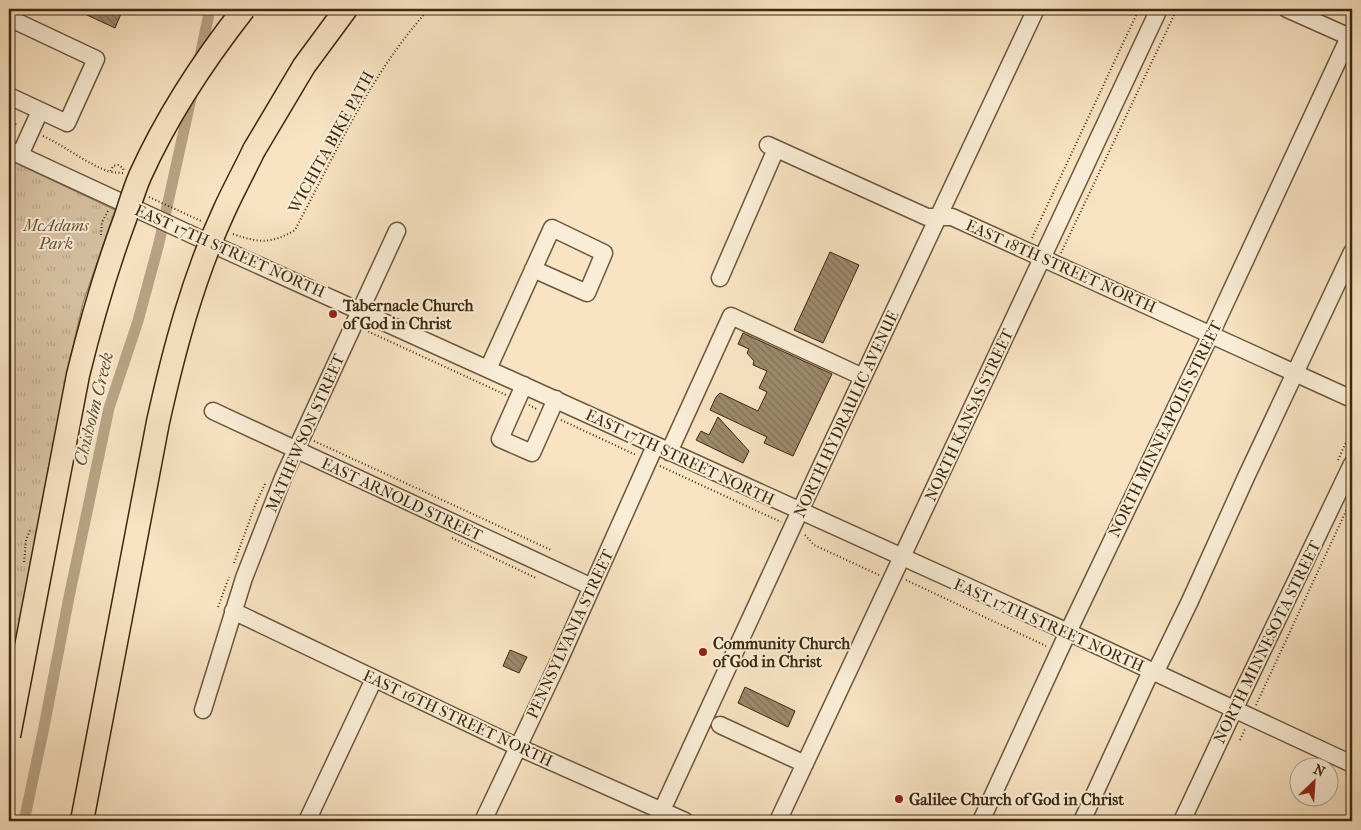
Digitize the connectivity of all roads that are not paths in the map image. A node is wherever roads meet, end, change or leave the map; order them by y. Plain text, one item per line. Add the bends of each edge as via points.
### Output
1 (244, 9) edge
2 (346, 9) edge
3 (1036, 9) edge
4 (1159, 9) edge
5 (1288, 9) edge
6 (9, 18) edge
7 (1351, 38) edge
8 (9, 96) edge
9 (40, 111) junction
10 (14, 152) edge
11 (939, 217) junction
12 (397, 231) dead end
13 (1352, 252) edge
14 (1045, 254) junction
15 (533, 269) junction
16 (720, 278) dead end
17 (358, 318) junction
18 (1211, 334) junction
19 (488, 369) junction
20 (1296, 373) junction
21 (863, 377) junction
22 (524, 385) junction
23 (556, 399) junction
24 (1352, 399) edge
25 (212, 411) dead end
26 (662, 449) junction
27 (296, 450) junction
28 (1352, 464) edge
29 (800, 512) junction
30 (902, 558) junction
31 (592, 587) junction
32 (226, 609) junction
33 (1068, 632) junction
34 (1153, 672) junction
35 (374, 679) junction
36 (203, 710) dead end
37 (1234, 710) junction
38 (720, 725) dead end
39 (9, 736) edge
40 (518, 747) junction
41 (805, 764) junction
42 (1352, 764) edge
43 (660, 816) edge
44 (82, 821) edge
45 (306, 821) edge
46 (483, 821) edge
47 (685, 821) edge
48 (778, 821) edge
49 (981, 821) edge
50 (1082, 821) edge
51 (1182, 821) edge

1 - 39 highway, bridge via 213,49 166,126 140,176 108,262 78,375
2 - 44 highway, bridge via 304,66 254,150 204,259 171,362
3 - 11 street, NORTH HYDRAULIC AVENUE
4 - 14 street, NORTH KANSAS STREET
5 - 7 street
6 - 9 street via 96,59 67,123
7 - 18 street, NORTH MINNEAPOLIS STREET
8 - 9 street
9 - 10 street
10 - 17 street, EAST 17TH STREET NORTH via 123,202 195,227
11 - 14 street, EAST 18TH STREET NORTH via 952,217
11 - 16 street, EAST 18TH STREET NORTH via 927,217 772,147
11 - 21 street, NORTH HYDRAULIC AVENUE
12 - 17 street, MATHEWSON STREET
13 - 20 street
14 - 18 street, EAST 18TH STREET NORTH
14 - 30 street, NORTH KANSAS STREET
15 - 15 street via 552,228 604,253 587,293
15 - 19 street
17 - 19 street, EAST 17TH STREET NORTH
17 - 27 street, MATHEWSON STREET
18 - 20 street, EAST 18TH STREET NORTH
18 - 33 street, NORTH MINNEAPOLIS STREET
19 - 22 street, EAST 17TH STREET NORTH
20 - 24 street, EAST 18TH STREET NORTH
20 - 34 street via 1190,601
21 - 26 street, PENNSYLVANIA STREET via 731,316
21 - 29 street, NORTH HYDRAULIC AVENUE
22 - 23 street, EAST 17TH STREET NORTH
22 - 23 street via 500,439 532,453
23 - 26 street, EAST 17TH STREET NORTH
25 - 27 street, EAST ARNOLD STREET
26 - 29 street, EAST 17TH STREET NORTH
26 - 31 street, PENNSYLVANIA STREET via 649,461
27 - 31 street, EAST ARNOLD STREET
27 - 32 street, MATHEWSON STREET via 244,578
28 - 37 street, NORTH MINNESOTA STREET
29 - 30 street, EAST 17TH STREET NORTH
29 - 43 street, NORTH HYDRAULIC AVENUE
30 - 33 street, EAST 17TH STREET NORTH
30 - 41 street, NORTH KANSAS STREET
31 - 40 street, PENNSYLVANIA STREET
32 - 35 street, EAST 16TH STREET NORTH
32 - 36 street, MATHEWSON STREET
33 - 34 street, EAST 17TH STREET NORTH
33 - 49 street, NORTH MINNEAPOLIS STREET
34 - 37 street, EAST 17TH STREET NORTH
34 - 50 street
35 - 40 street, EAST 16TH STREET NORTH
35 - 45 street
37 - 42 street, EAST 17TH STREET NORTH
37 - 51 street, NORTH MINNESOTA STREET
38 - 41 street
40 - 43 street, EAST 16TH STREET NORTH
40 - 46 street, PENNSYLVANIA STREET
41 - 48 street, NORTH KANSAS STREET
43 - 47 street, EAST 16TH STREET NORTH

